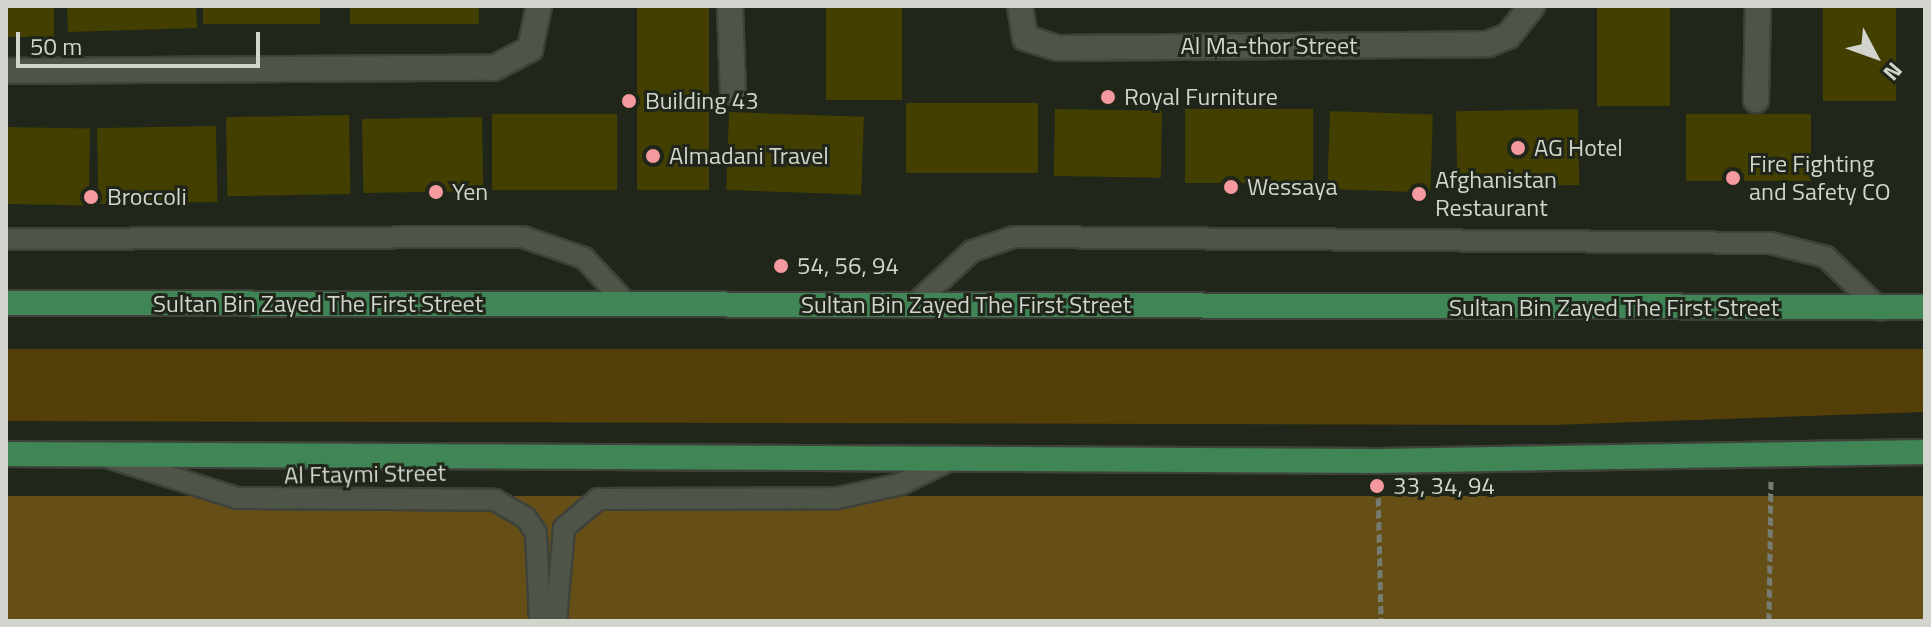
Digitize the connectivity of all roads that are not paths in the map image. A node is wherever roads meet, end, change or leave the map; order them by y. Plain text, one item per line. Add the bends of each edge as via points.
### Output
1 (539, 6) edge
2 (730, 6) edge
3 (1020, 6) edge
4 (1532, 6) edge
5 (1758, 6) edge
6 (6, 71) edge
7 (733, 92) dead end
8 (1756, 100) dead end
9 (6, 239) edge
10 (1925, 292) edge
11 (6, 303) edge
12 (627, 304) junction
13 (914, 305) junction
14 (1925, 307) edge
15 (1886, 309) junction
16 (1925, 452) edge
17 (6, 454) edge
18 (101, 454) junction
19 (956, 457) junction
20 (540, 621) edge
21 (556, 621) edge

1 - 6 street via 530,49 494,68
2 - 7 street
3 - 4 street, Al Ma-thor Street via 1025,38 1058,48 1488,44 1508,36
5 - 8 street
9 - 12 lane via 523,237 584,258
10 - 15 street
11 - 12 main road, Sultan Bin Zayed The First Street
12 - 13 main road, Sultan Bin Zayed The First Street
13 - 15 main road, Sultan Bin Zayed The First Street
13 - 15 lane via 972,251 1014,237 1770,243 1826,257
14 - 15 main road, Sultan Bin Zayed The First Street
16 - 19 main road via 1378,461
17 - 18 main road
18 - 19 main road
18 - 20 lane, Al Ftaymi Street via 237,498 495,500 536,533
19 - 21 lane via 901,484 838,498 598,499 578,510 560,539

